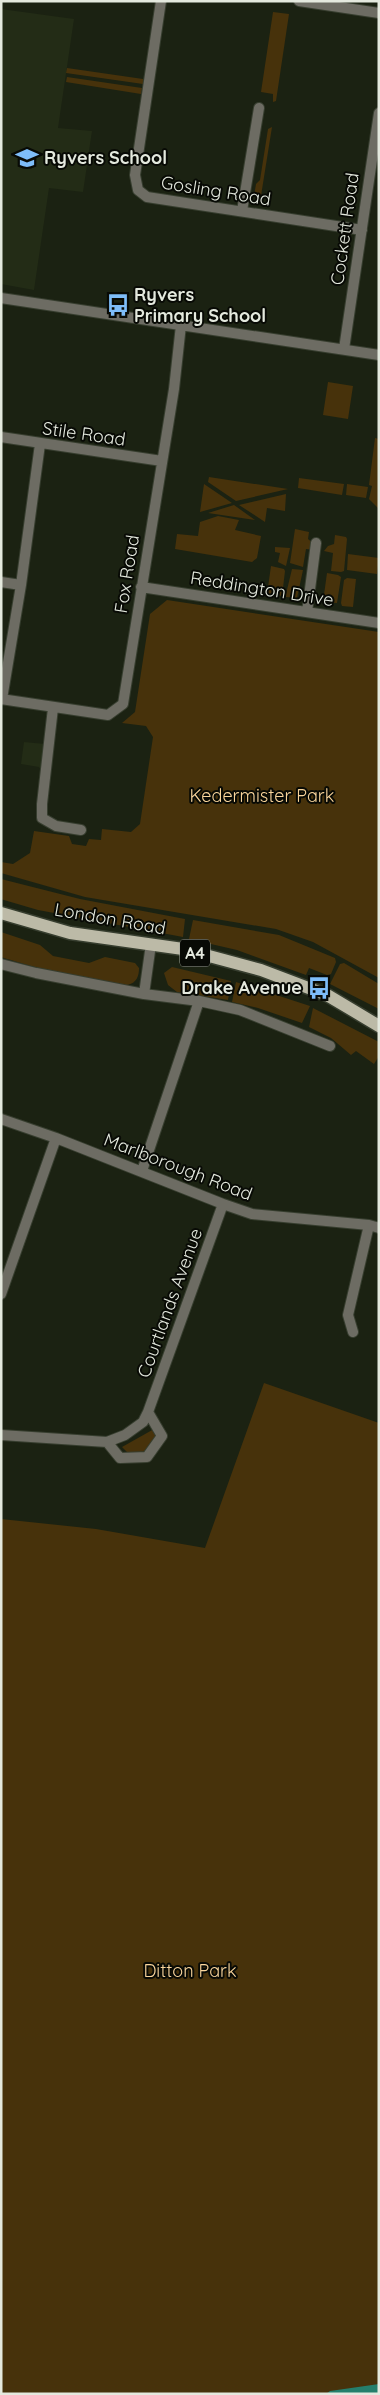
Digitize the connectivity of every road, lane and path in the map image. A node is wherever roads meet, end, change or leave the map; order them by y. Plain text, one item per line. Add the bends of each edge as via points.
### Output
1 (161, 1) edge
2 (299, 1) edge
3 (379, 13) edge
4 (259, 108) dead end
5 (379, 113) edge
6 (242, 211) junction
7 (362, 230) junction
8 (1, 298) edge
9 (182, 325) junction
10 (344, 349) junction
11 (379, 355) edge
12 (1, 437) edge
13 (40, 444) junction
14 (162, 461) junction
15 (316, 543) dead end
16 (1, 582) edge
17 (22, 585) junction
18 (141, 587) junction
19 (308, 612) junction
20 (379, 623) edge
21 (1, 699) edge
22 (53, 708) junction
23 (82, 830) dead end
24 (1, 913) edge
25 (151, 944) junction
26 (1, 964) edge
27 (144, 994) junction
28 (199, 1001) junction
29 (379, 1026) edge
30 (330, 1046) dead end
31 (1, 1119) edge
32 (56, 1138) junction
33 (142, 1171) junction
34 (223, 1204) junction
35 (374, 1226) edge
36 (1, 1294) edge
37 (353, 1332) dead end
38 (148, 1412) junction
39 (1, 1435) edge
40 (107, 1442) junction

1 - 6 street, Gosling Road via 136,175 138,190 147,197
2 - 3 street
4 - 6 street
5 - 7 street, Cockett Road
6 - 7 street, Gosling Road
7 - 10 street, Cockett Road
8 - 9 street
9 - 10 street
9 - 14 street, Fox Road
10 - 11 street
12 - 13 street, Stile Road
13 - 14 street, Stile Road
13 - 17 street
14 - 18 street, Fox Road
15 - 19 street
16 - 17 street
17 - 21 street
18 - 19 street, Reddington Drive
18 - 22 street, Fox Road via 123,704 108,715
19 - 20 street, Reddington Drive
21 - 22 street, Fox Road
22 - 23 street via 42,818 56,826
24 - 25 main road, London Road / A4 via 70,933
25 - 27 street
25 - 29 main road, London Road / A4 via 261,970 326,995
26 - 27 street
27 - 28 street
28 - 30 street via 240,1010
28 - 33 street
31 - 32 street, Marlborough Road
32 - 33 street, Marlborough Road
32 - 36 street
33 - 34 street, Marlborough Road
34 - 35 street, Marlborough Road via 252,1214
34 - 38 street, Courtlands Avenue
35 - 37 street via 348,1315
38 - 40 street, Courtlands Avenue via 143,1422 125,1436
38 - 40 street via 162,1436 148,1457 120,1458
39 - 40 street, Courtlands Avenue

